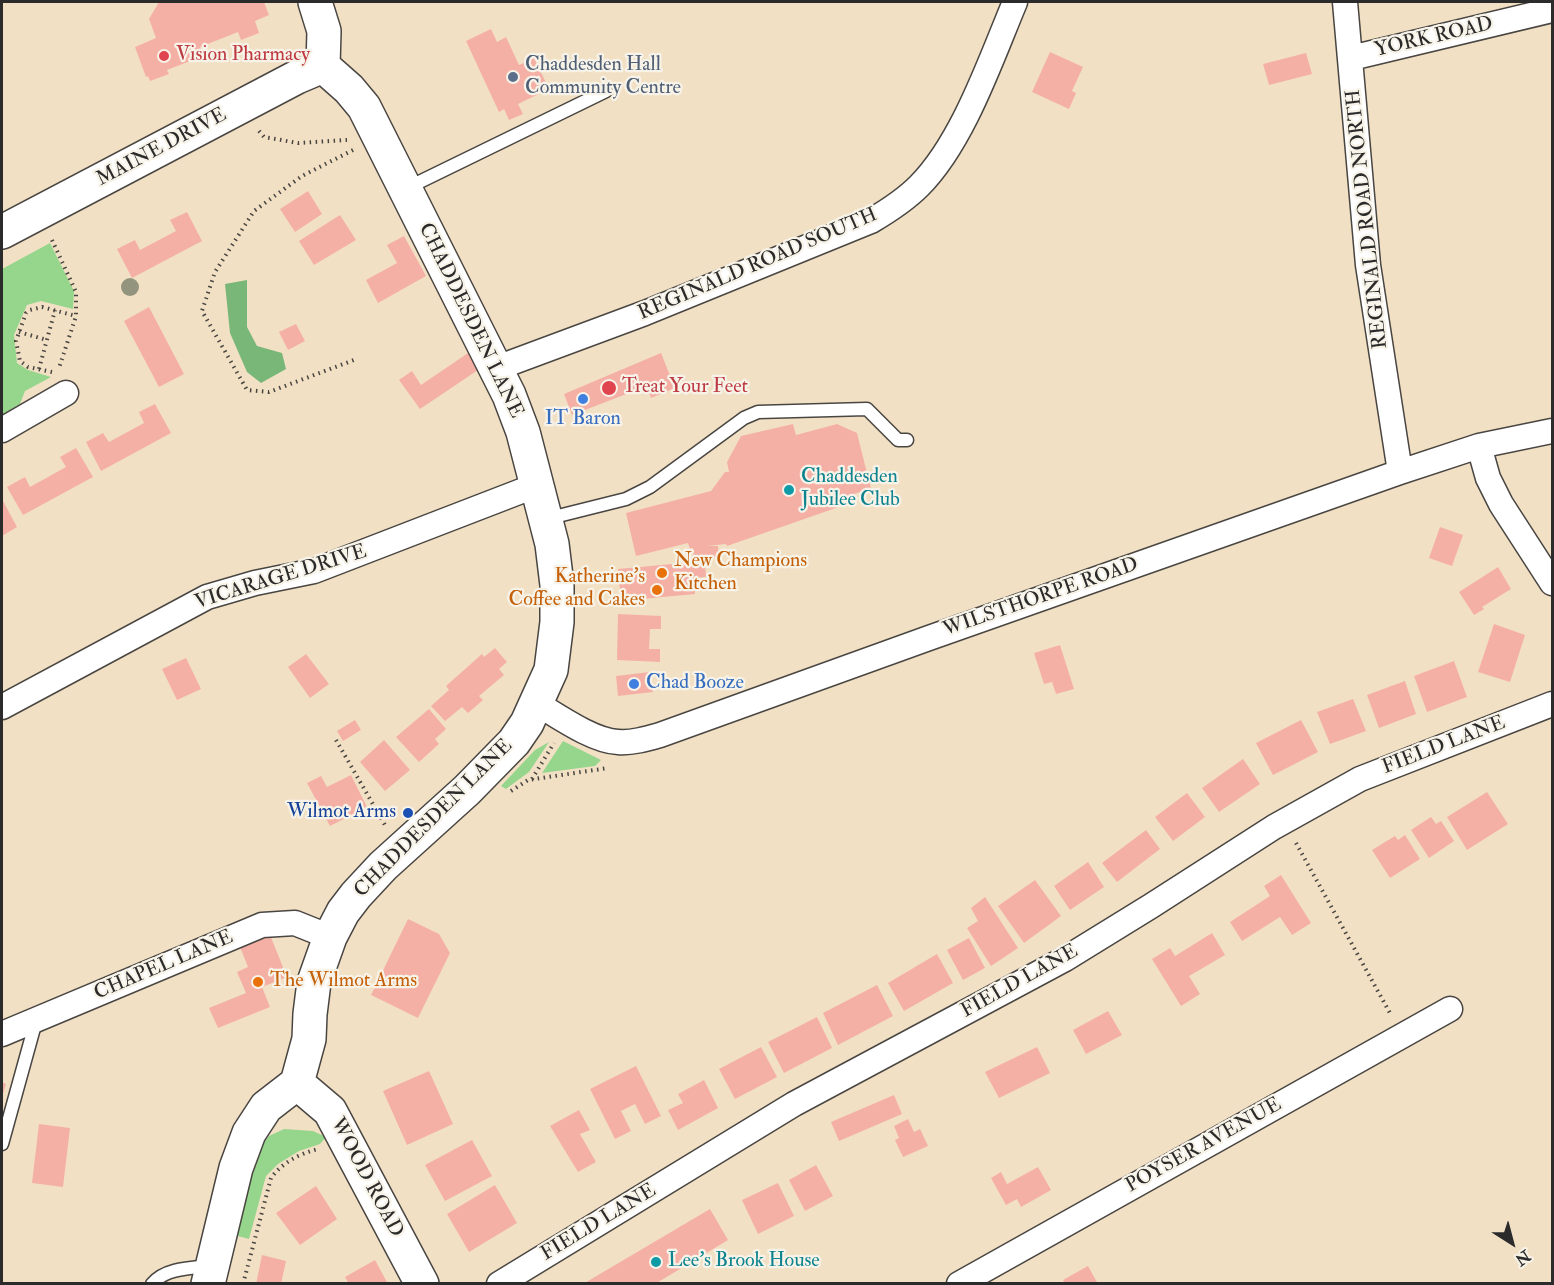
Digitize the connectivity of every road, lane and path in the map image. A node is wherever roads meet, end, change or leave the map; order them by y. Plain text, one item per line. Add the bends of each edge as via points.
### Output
1 (315, 2) edge
2 (1015, 2) edge
3 (1345, 2) edge
4 (1552, 10) edge
5 (1351, 58) junction
6 (323, 66) junction
7 (606, 91) dead end
8 (259, 131) dead end
9 (380, 136) junction
10 (406, 188) junction
11 (38, 213) junction
12 (2, 232) edge
13 (55, 310) junction
14 (76, 316) junction
15 (19, 332) junction
16 (47, 340) junction
17 (354, 360) dead end
18 (497, 368) junction
19 (39, 369) junction
20 (66, 393) dead end
21 (2, 430) edge
22 (1552, 431) edge
23 (907, 440) dead end
24 (1479, 446) junction
25 (1400, 472) junction
26 (537, 484) junction
27 (545, 519) junction
28 (1552, 583) edge
29 (536, 703) junction
30 (1552, 704) edge
31 (2, 707) edge
32 (567, 721) junction
33 (336, 740) dead end
34 (636, 741) junction
35 (532, 779) junction
36 (466, 790) junction
37 (1284, 822) junction
38 (404, 848) junction
39 (330, 937) junction
40 (1450, 1009) dead end
41 (36, 1021) junction
42 (2, 1034) edge
43 (1402, 1035) junction
44 (297, 1083) junction
45 (344, 1138) junction
46 (2, 1144) edge
47 (209, 1275) edge
48 (152, 1284) edge
49 (243, 1284) edge
50 (422, 1284) edge
51 (499, 1284) edge
52 (959, 1284) edge

1 - 6 street via 324,31
2 - 18 street, REGINALD ROAD SOUTH via 954,139 919,186 892,208 871,221 645,313
3 - 5 street, REGINALD ROAD NORTH
4 - 5 street, YORK ROAD
5 - 25 street, REGINALD ROAD NORTH via 1368,265
6 - 9 street, CHADDESDEN LANE via 364,107
6 - 11 street, MAINE DRIVE
7 - 10 lane
8 - 9 path via 264,137 298,143
9 - 10 street, CHADDESDEN LANE
9 - 17 path via 302,176 254,211 214,272 202,311 247,390 269,392
10 - 18 street, CHADDESDEN LANE
11 - 12 street, MAINE DRIVE
11 - 14 path via 76,292
13 - 14 path
13 - 15 path via 30,310
13 - 16 path
14 - 19 path via 57,373
15 - 16 path
15 - 19 path via 16,341 20,361
16 - 19 path
18 - 26 street, CHADDESDEN LANE via 523,432
20 - 21 street
22 - 24 street, WILSTHORPE ROAD
23 - 27 lane via 898,440 867,409 758,412 744,417 644,490 614,502
24 - 25 street, WILSTHORPE ROAD
24 - 28 street via 1488,478
25 - 34 street, WILSTHORPE ROAD
26 - 27 street, CHADDESDEN LANE
26 - 31 street, VICARAGE DRIVE via 338,563 207,597
27 - 29 street, CHADDESDEN LANE via 557,585 557,622 551,670
29 - 32 street, WILSTHORPE ROAD
29 - 36 street, CHADDESDEN LANE via 514,742
30 - 37 street, FIELD LANE via 1360,779
32 - 34 street, WILSTHORPE ROAD via 601,738
32 - 35 path
33 - 38 path via 381,820
34 - 35 path via 610,768
35 - 36 path via 498,800
36 - 38 street, CHADDESDEN LANE
37 - 43 path
37 - 51 street, FIELD LANE via 1065,958 794,1104
38 - 39 street, CHADDESDEN LANE via 356,895
39 - 41 street, CHAPEL LANE via 295,923 262,925
39 - 44 street, CHADDESDEN LANE via 314,982 309,1039
40 - 43 street, POYSER AVENUE
41 - 42 street, CHAPEL LANE
41 - 46 lane
43 - 52 street, POYSER AVENUE
44 - 45 street, WOOD ROAD via 330,1111
44 - 47 street via 266,1107 249,1133 236,1168
45 - 49 path via 290,1160 271,1178
45 - 50 street, WOOD ROAD
47 - 48 lane via 178,1269

